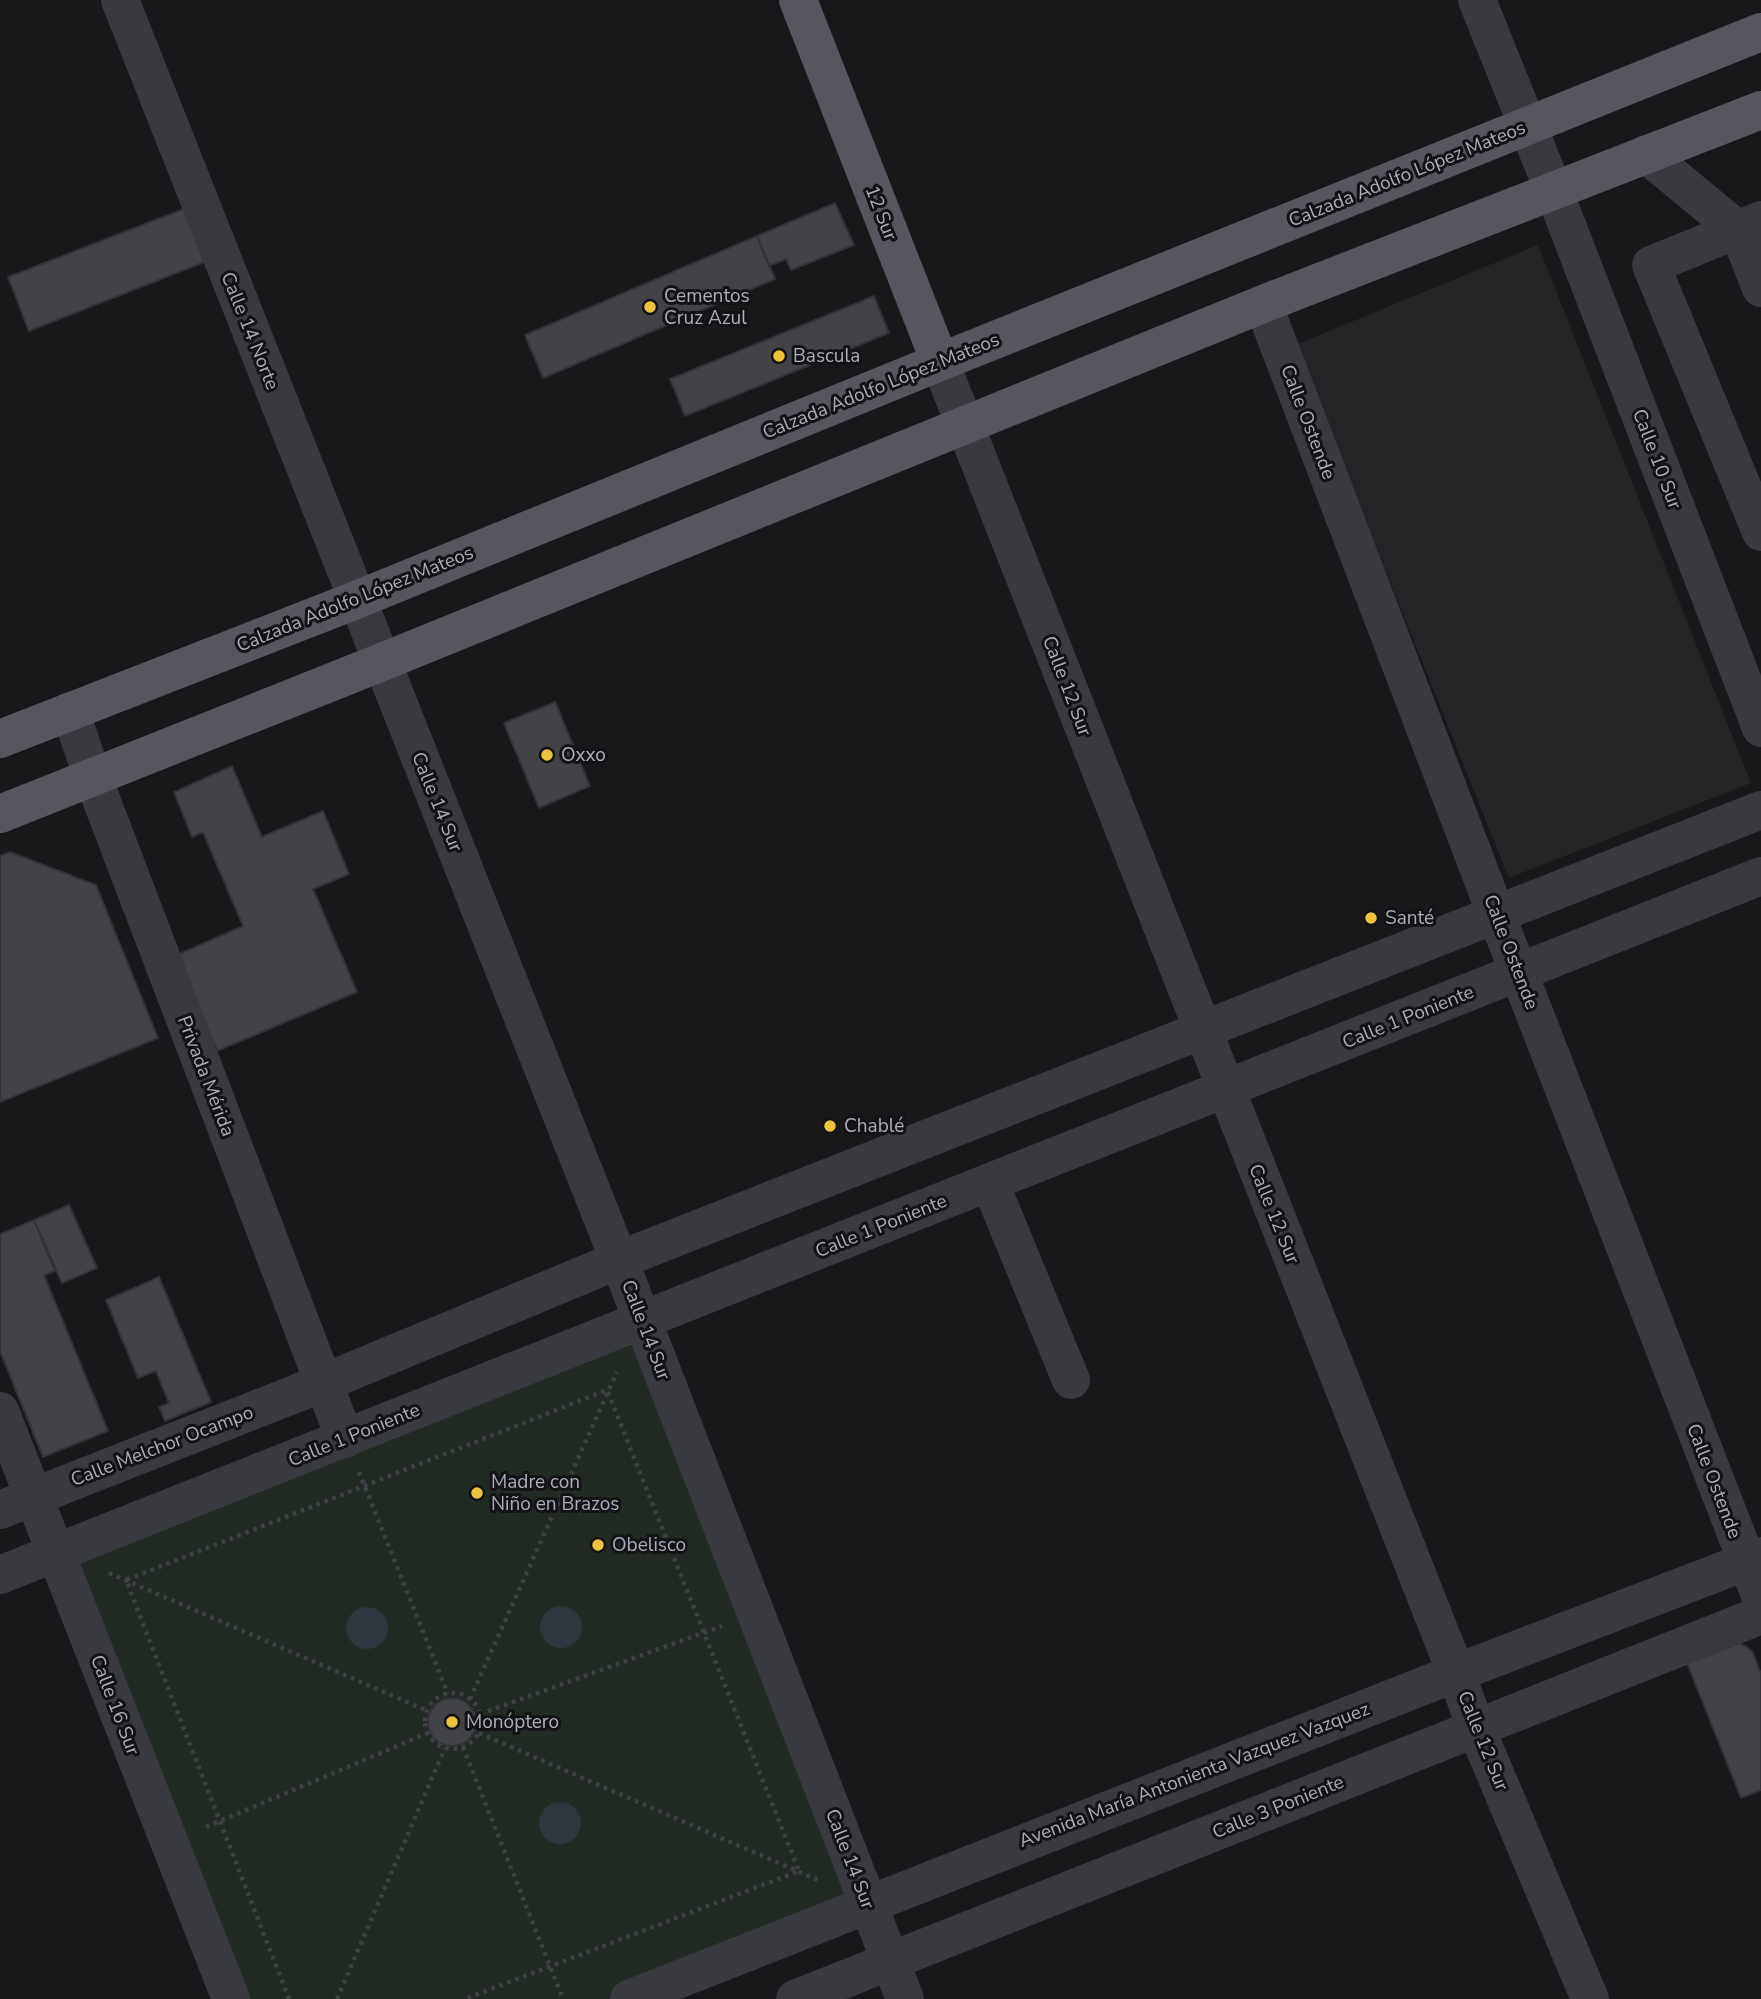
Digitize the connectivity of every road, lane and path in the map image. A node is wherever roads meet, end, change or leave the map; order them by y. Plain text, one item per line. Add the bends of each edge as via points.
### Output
1 (120, 0) edge
2 (798, 0) edge
3 (1478, 0) edge
4 (1761, 32) edge
5 (1761, 110) edge
6 (1527, 126) junction
7 (1646, 154) junction
8 (1553, 189) junction
9 (1749, 225) edge
10 (1761, 288) edge
11 (1263, 304) junction
12 (940, 362) junction
13 (965, 425) junction
14 (1761, 532) edge
15 (356, 600) junction
16 (382, 662) junction
17 (70, 711) junction
18 (1761, 728) edge
19 (0, 739) edge
20 (93, 778) junction
21 (1761, 810) edge
22 (0, 814) edge
23 (1761, 876) edge
24 (1496, 914) junction
25 (1519, 973) junction
26 (1202, 1029) junction
27 (1225, 1089) junction
28 (990, 1183) junction
29 (618, 1260) junction
30 (642, 1321) junction
31 (1070, 1380) dead end
32 (323, 1383) junction
33 (607, 1390) junction
34 (0, 1411) edge
35 (345, 1439) junction
36 (365, 1486) junction
37 (17, 1503) edge
38 (56, 1553) junction
39 (1753, 1559) edge
40 (0, 1575) edge
41 (126, 1580) junction
42 (1761, 1598) edge
43 (755, 1614) junction
44 (1761, 1615) edge
45 (704, 1633) junction
46 (1456, 1673) junction
47 (448, 1694) junction
48 (470, 1699) junction
49 (428, 1711) junction
50 (480, 1714) junction
51 (1476, 1728) junction
52 (479, 1732) junction
53 (428, 1733) junction
54 (463, 1747) junction
55 (445, 1748) junction
56 (220, 1821) junction
57 (169, 1842) junction
58 (799, 1871) junction
59 (867, 1904) junction
60 (890, 1962) junction
61 (550, 1966) junction
62 (231, 1999) edge
63 (289, 1999) edge
64 (337, 1999) edge
65 (465, 1999) edge
66 (563, 1999) edge
67 (629, 1999) edge
68 (795, 1999) edge
69 (905, 1999) edge
70 (1590, 1999) edge

1 - 15 street, Calle 14 Norte
2 - 12 main road, 12 Sur
3 - 6 street, Calle 10 Sur
4 - 6 main road, Calzada Adolfo López Mateos
5 - 7 main road
6 - 8 street, Calle 10 Sur
6 - 12 main road, Calzada Adolfo López Mateos
7 - 8 main road
7 - 9 street
8 - 11 main road
8 - 18 street, Calle 10 Sur
9 - 10 street
9 - 14 street via 1651,265
11 - 13 main road
11 - 24 street, Calle Ostende
12 - 13 street, 12 Sur
12 - 15 main road, Calzada Adolfo López Mateos
13 - 16 main road
13 - 26 street, Calle 12 Sur
15 - 16 street, Calle 14 Norte
15 - 17 main road, Calzada Adolfo López Mateos
16 - 20 main road
16 - 29 street, Calle 14 Sur
17 - 19 main road, Calzada Adolfo López Mateos
17 - 20 street, Privada Mérida
20 - 22 main road
20 - 32 street, Privada Mérida
21 - 24 street
23 - 25 street, Calle 1 Poniente
24 - 25 street, Calle Ostende
24 - 26 street
25 - 27 street, Calle 1 Poniente
25 - 39 street, Calle Ostende
26 - 27 street, Calle 12 Sur
26 - 29 street
27 - 28 street, Calle 1 Poniente
27 - 46 street, Calle 12 Sur
28 - 30 street, Calle 1 Poniente
28 - 31 street
29 - 30 street, Calle 14 Sur
29 - 32 street
30 - 33 path
30 - 35 street, Calle 1 Poniente
30 - 43 street, Calle 14 Sur
32 - 35 street, Privada Mérida
32 - 37 street, Calle Melchor Ocampo
33 - 36 path
33 - 45 path
33 - 48 path
34 - 37 street, Calle 16 Sur
35 - 36 path
35 - 38 street, Calle 1 Poniente
36 - 41 path
36 - 47 path
37 - 38 street, Calle 16 Sur
38 - 40 street, Calle 1 Poniente
38 - 41 path
38 - 57 street, Calle 16 Sur
39 - 42 street, Calle Ostende
39 - 46 street, Avenida María Antonienta Vazquez Vazquez
41 - 49 path
41 - 56 path
43 - 45 path
43 - 59 street, Calle 14 Sur
44 - 51 street, Calle 3 Poniente
45 - 50 path
45 - 58 path
46 - 51 street, Calle 12 Sur
46 - 59 street, Avenida María Antonienta Vazquez Vazquez
47 - 48 path
47 - 49 path via 439,1697
48 - 50 path
49 - 53 path
50 - 52 path
51 - 60 street, Calle 3 Poniente
51 - 70 street, Calle 12 Sur
52 - 54 path
52 - 58 path
53 - 55 path
53 - 56 path
54 - 55 path
54 - 61 path
55 - 64 path
56 - 57 path
56 - 63 path
57 - 62 street, Calle 16 Sur
58 - 59 path
58 - 61 path
59 - 60 street, Calle 14 Sur
59 - 67 street, Avenida María Antonienta Vazquez Vazquez
60 - 68 street, Calle 3 Poniente
60 - 69 street, Calle 14 Sur
61 - 65 path
61 - 66 path

